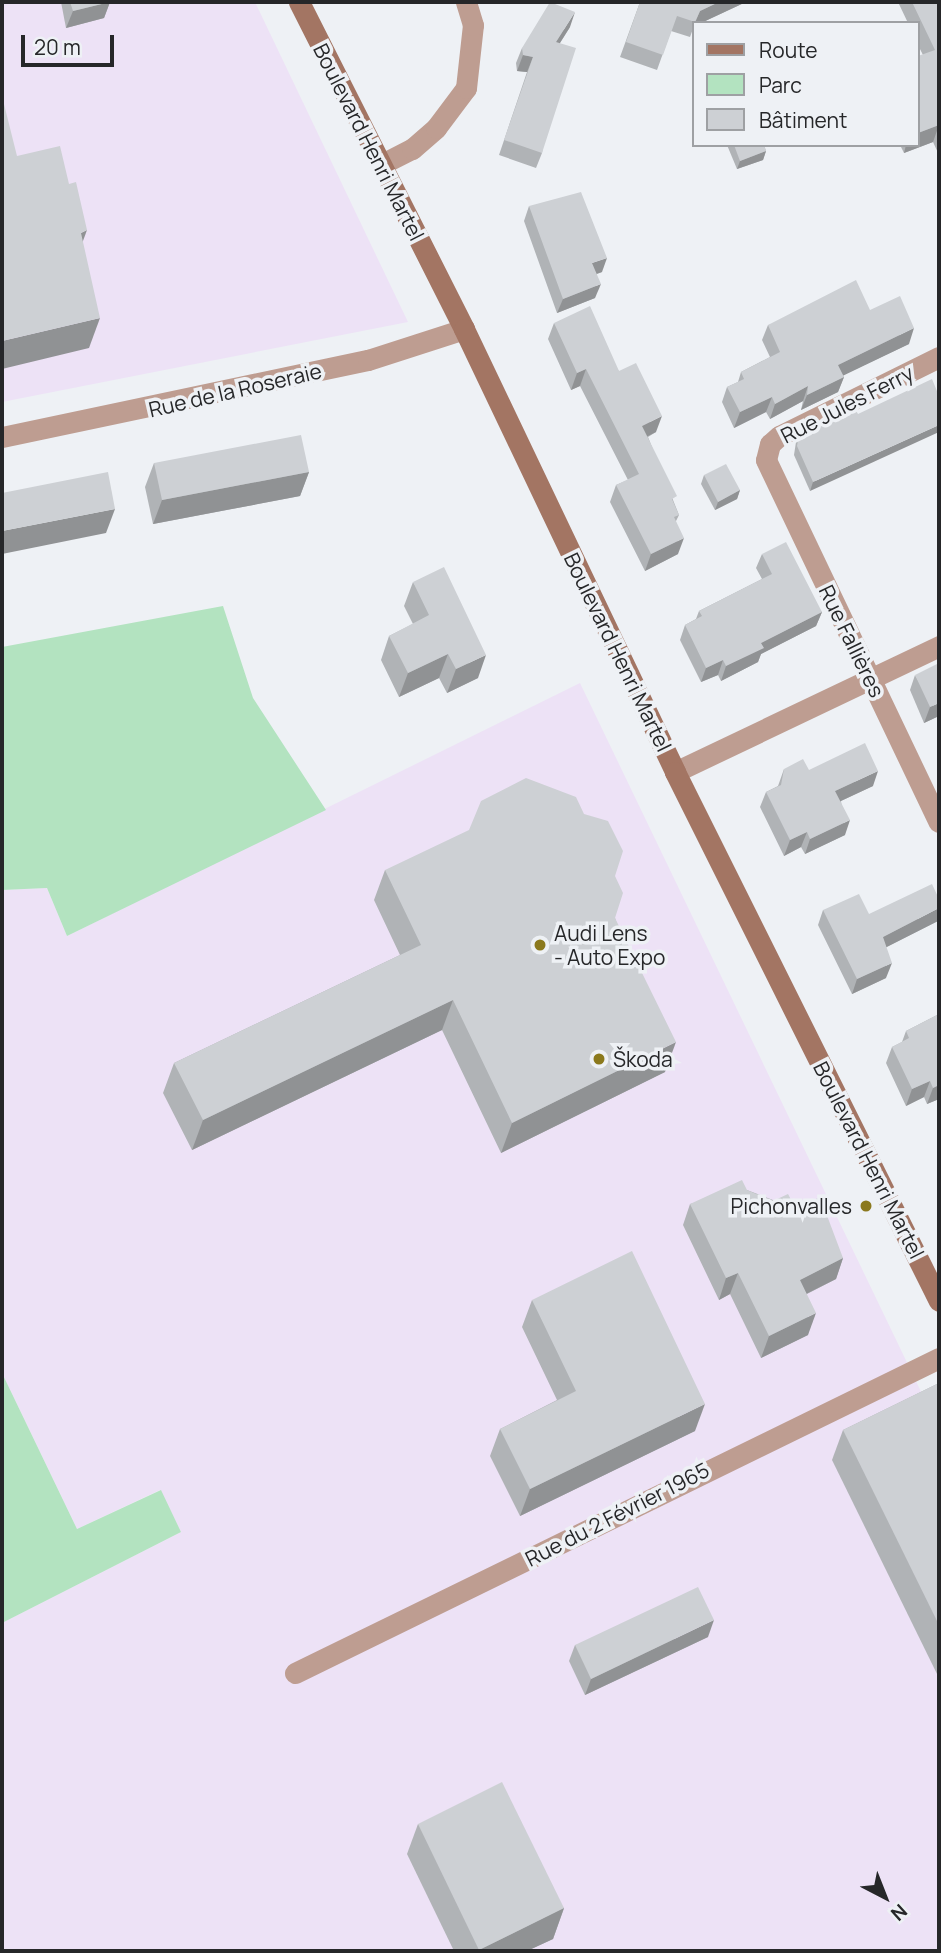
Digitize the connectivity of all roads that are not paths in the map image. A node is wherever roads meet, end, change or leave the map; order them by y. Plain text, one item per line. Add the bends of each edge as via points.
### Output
1 (299, 2) edge
2 (466, 2) edge
3 (380, 165) junction
4 (464, 329) junction
5 (939, 357) edge
6 (2, 437) edge
7 (766, 460) joint
8 (939, 646) edge
9 (871, 679) junction
10 (675, 772) junction
11 (939, 822) edge
12 (939, 1301) edge
13 (939, 1358) edge
14 (295, 1673) dead end

1 - 3 street, Boulevard Henri Martel
2 - 3 street via 473,25 466,88 436,128 412,149
3 - 4 street, Boulevard Henri Martel
4 - 6 street, Rue de la Roseraie via 368,360
4 - 10 street, Boulevard Henri Martel
5 - 7 street, Rue Jules Ferry via 779,436 770,444
7 - 9 street, Rue Fallières
8 - 9 street
9 - 10 street
9 - 11 street, Rue Fallières
10 - 12 street, Boulevard Henri Martel
13 - 14 street, Rue du 2 Février 1965

